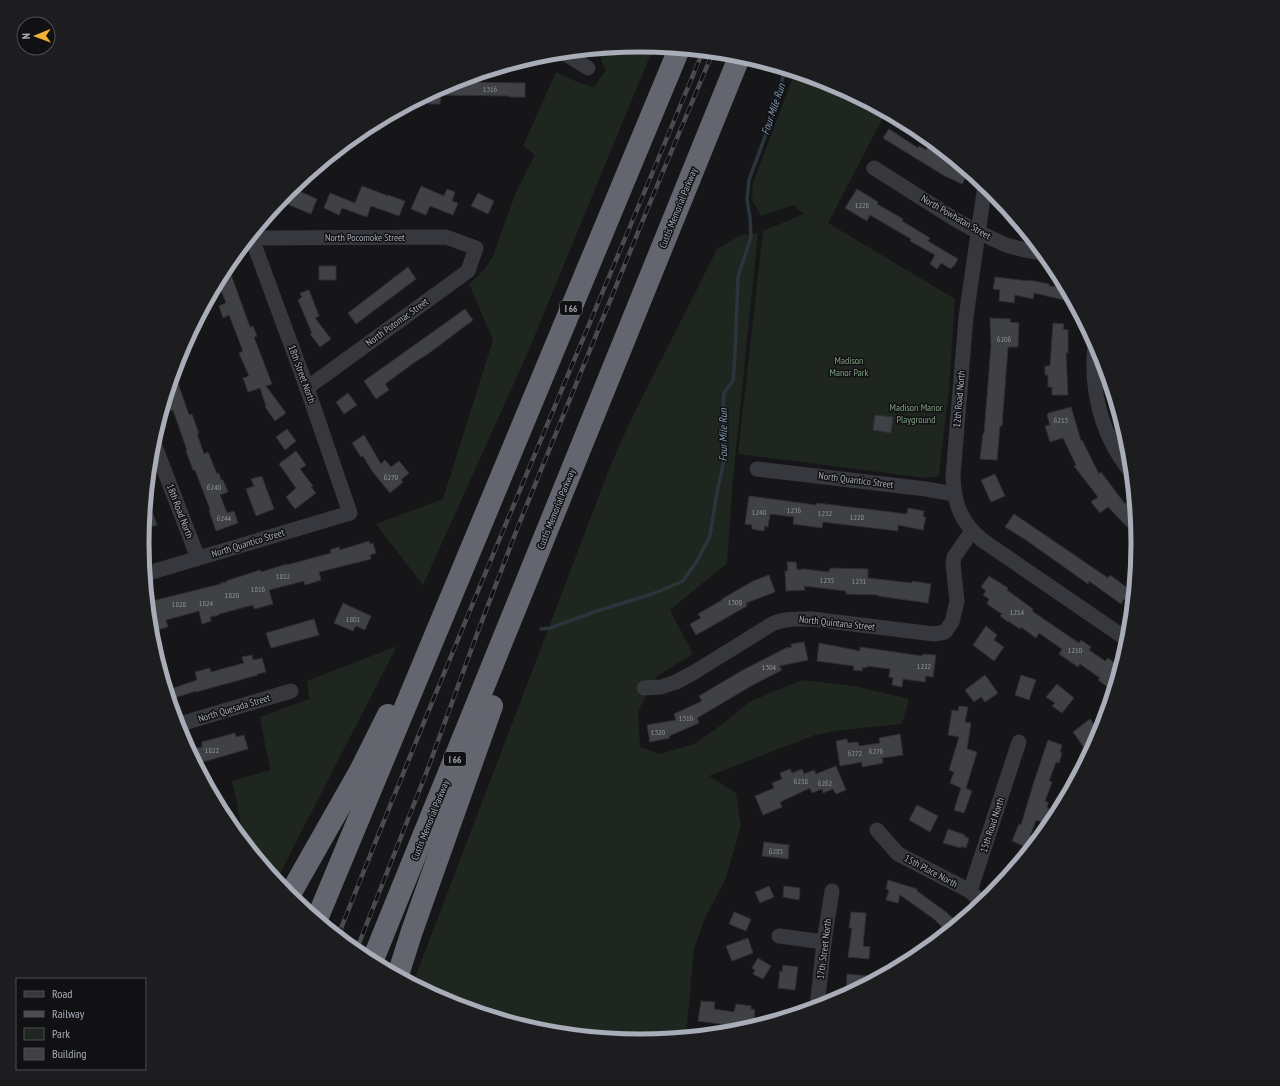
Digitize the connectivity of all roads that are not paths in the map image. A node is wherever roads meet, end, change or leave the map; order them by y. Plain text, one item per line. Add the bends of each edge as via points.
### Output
1 (677, 53) edge
2 (570, 57) edge
3 (738, 61) edge
4 (588, 68) dead end
5 (874, 168) dead end
6 (984, 193) edge
7 (978, 232) junction
8 (256, 237) edge
9 (252, 241) edge
10 (476, 248) joint
11 (1035, 252) edge
12 (1095, 357) edge
13 (307, 388) junction
14 (157, 452) edge
15 (1125, 463) edge
16 (757, 469) dead end
17 (954, 494) junction
18 (350, 512) joint
19 (972, 531) junction
20 (537, 556) junction
21 (198, 558) junction
22 (464, 567) junction
23 (150, 573) edge
24 (1122, 636) edge
25 (644, 688) dead end
26 (291, 691) dead end
27 (183, 723) edge
28 (1019, 742) dead end
29 (877, 830) dead end
30 (293, 890) edge
31 (832, 890) dead end
32 (970, 891) junction
33 (978, 899) edge
34 (319, 914) edge
35 (779, 936) dead end
36 (824, 942) junction
37 (375, 956) edge
38 (400, 971) edge
39 (818, 1001) edge

1 - 22 highway, I 66
2 - 4 street
3 - 20 highway, Custis Memorial Parkway / I 66
5 - 7 street, North Powhatan Street
6 - 7 street, 12th Road North
7 - 11 street, North Powhatan Street via 1006,244
7 - 17 street, 12th Road North via 966,317 954,457
8 - 10 street, North Pocomoke Street via 446,237
9 - 13 street, 18th Street North
10 - 13 street, North Potomac Street via 468,271
12 - 15 street via 1098,407 1107,434
13 - 18 street, 18th Street North
14 - 21 street, 18th Road North
16 - 17 street, North Quantico Street via 926,488
17 - 19 street, 12th Road North via 960,514
18 - 21 street, North Quantico Street
19 - 24 street
19 - 25 street, North Quintana Street via 955,553 957,604 954,617 943,632 936,634 795,618 770,625 676,682 661,687
20 - 37 highway, Custis Memorial Parkway / I 66
20 - 38 highway via 514,647
21 - 23 street, North Quantico Street
22 - 30 highway via 428,626 366,758
22 - 34 highway, I 66
26 - 27 street, North Quesada Street
28 - 32 street, 15th Road North
29 - 32 street, 15th Place North via 898,854
31 - 36 street, 17th Street North
32 - 33 street
35 - 36 street
36 - 39 street, 17th Street North

